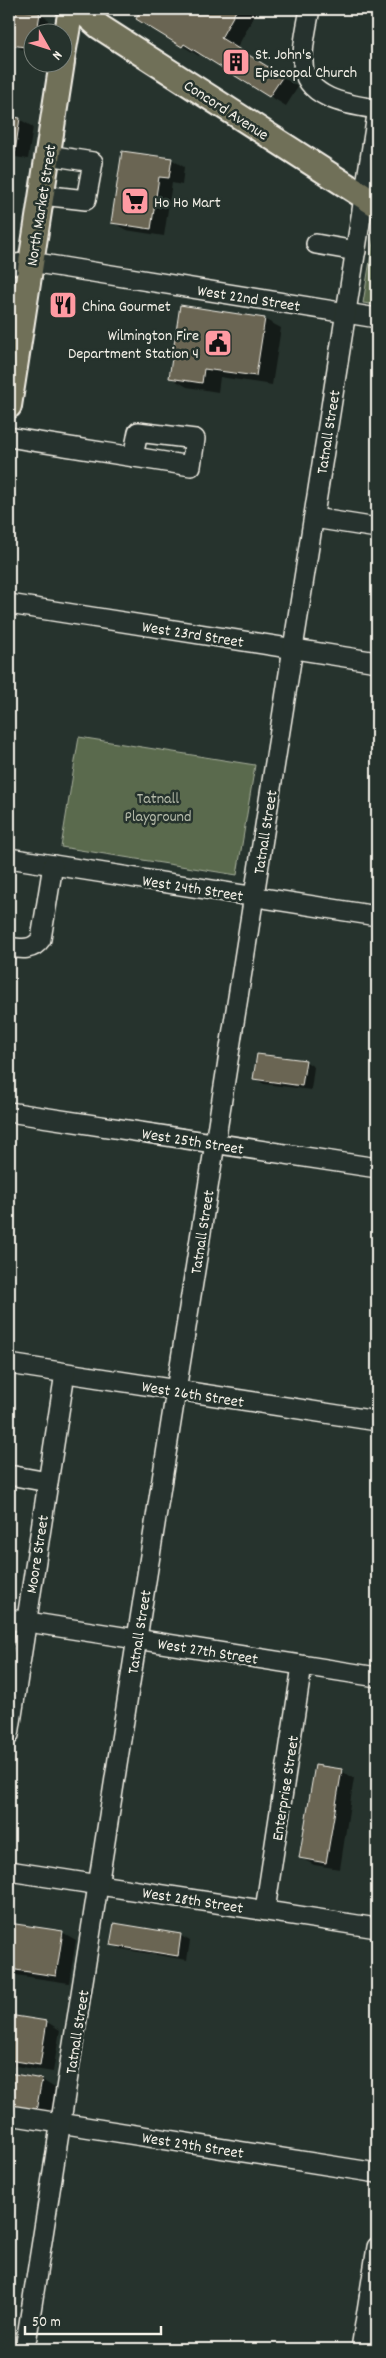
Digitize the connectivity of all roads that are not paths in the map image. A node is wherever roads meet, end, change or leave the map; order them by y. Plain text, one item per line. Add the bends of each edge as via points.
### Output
1 (71, 9) edge
2 (79, 9) edge
3 (310, 9) edge
4 (69, 22) edge
5 (60, 72) edge
6 (377, 109) edge
7 (377, 115) edge
8 (48, 155) junction
9 (42, 195) junction
10 (371, 201) edge
11 (316, 244) dead end
12 (356, 251) junction
13 (20, 263) edge
14 (346, 313) junction
15 (377, 318) edge
16 (9, 406) edge
17 (9, 437) edge
18 (133, 457) dead end
19 (314, 518) junction
20 (377, 528) edge
21 (9, 604) edge
22 (293, 649) junction
23 (377, 662) edge
24 (9, 858) edge
25 (53, 865) junction
26 (254, 896) junction
27 (377, 916) edge
28 (9, 947) edge
29 (9, 1112) edge
30 (215, 1143) junction
31 (377, 1168) edge
32 (9, 1364) edge
33 (65, 1373) junction
34 (176, 1390) junction
35 (377, 1422) edge
36 (9, 1474) edge
37 (48, 1482) junction
38 (17, 1620) edge
39 (137, 1639) junction
40 (302, 1666) junction
41 (377, 1677) edge
42 (9, 1735) edge
43 (9, 1871) edge
44 (100, 1885) junction
45 (265, 1910) junction
46 (377, 1928) edge
47 (9, 2115) edge
48 (61, 2124) junction
49 (377, 2173) edge
50 (377, 2247) edge
51 (25, 2349) edge
52 (361, 2349) edge

1 - 4 main road, North Market Street
2 - 10 main road, Concord Avenue via 100,27
3 - 6 street via 302,64 308,83 325,96 346,104
5 - 8 main road, North Market Street
7 - 10 street, Tatnall Street
8 - 9 main road, North Market Street
8 - 9 street via 93,162 86,200
9 - 13 main road, North Market Street
10 - 12 street, Tatnall Street
11 - 12 street
12 - 14 street, Tatnall Street
13 - 14 street, West 22nd Street
13 - 16 main road, North Market Street
14 - 15 street, West 22nd Street
14 - 19 street, Tatnall Street
17 - 18 street
19 - 20 street
19 - 22 street, Tatnall Street
21 - 22 street, West 23rd Street
22 - 23 street, West 23rd Street
22 - 26 street, Tatnall Street
24 - 25 street, West 24th Street
25 - 26 street, West 24th Street
25 - 28 street via 41,939 29,949
26 - 27 street, West 24th Street
26 - 30 street, Tatnall Street
29 - 30 street, West 25th Street
30 - 31 street, West 25th Street
30 - 34 street, Tatnall Street
32 - 33 street, West 26th Street
33 - 34 street, West 26th Street
33 - 37 street, Moore Street
34 - 35 street, West 26th Street
34 - 39 street, Tatnall Street
36 - 37 street
37 - 38 street, Moore Street
38 - 39 street, West 27th Street
38 - 42 street, Moore Street
39 - 40 street, West 27th Street
39 - 44 street, Tatnall Street
40 - 41 street, West 27th Street
40 - 45 street, Enterprise Street
43 - 44 street, West 28th Street
44 - 45 street, West 28th Street
44 - 48 street, Tatnall Street
45 - 46 street, West 28th Street
47 - 48 street, West 29th Street
48 - 49 street, West 29th Street
48 - 51 street, Tatnall Street
50 - 52 street

